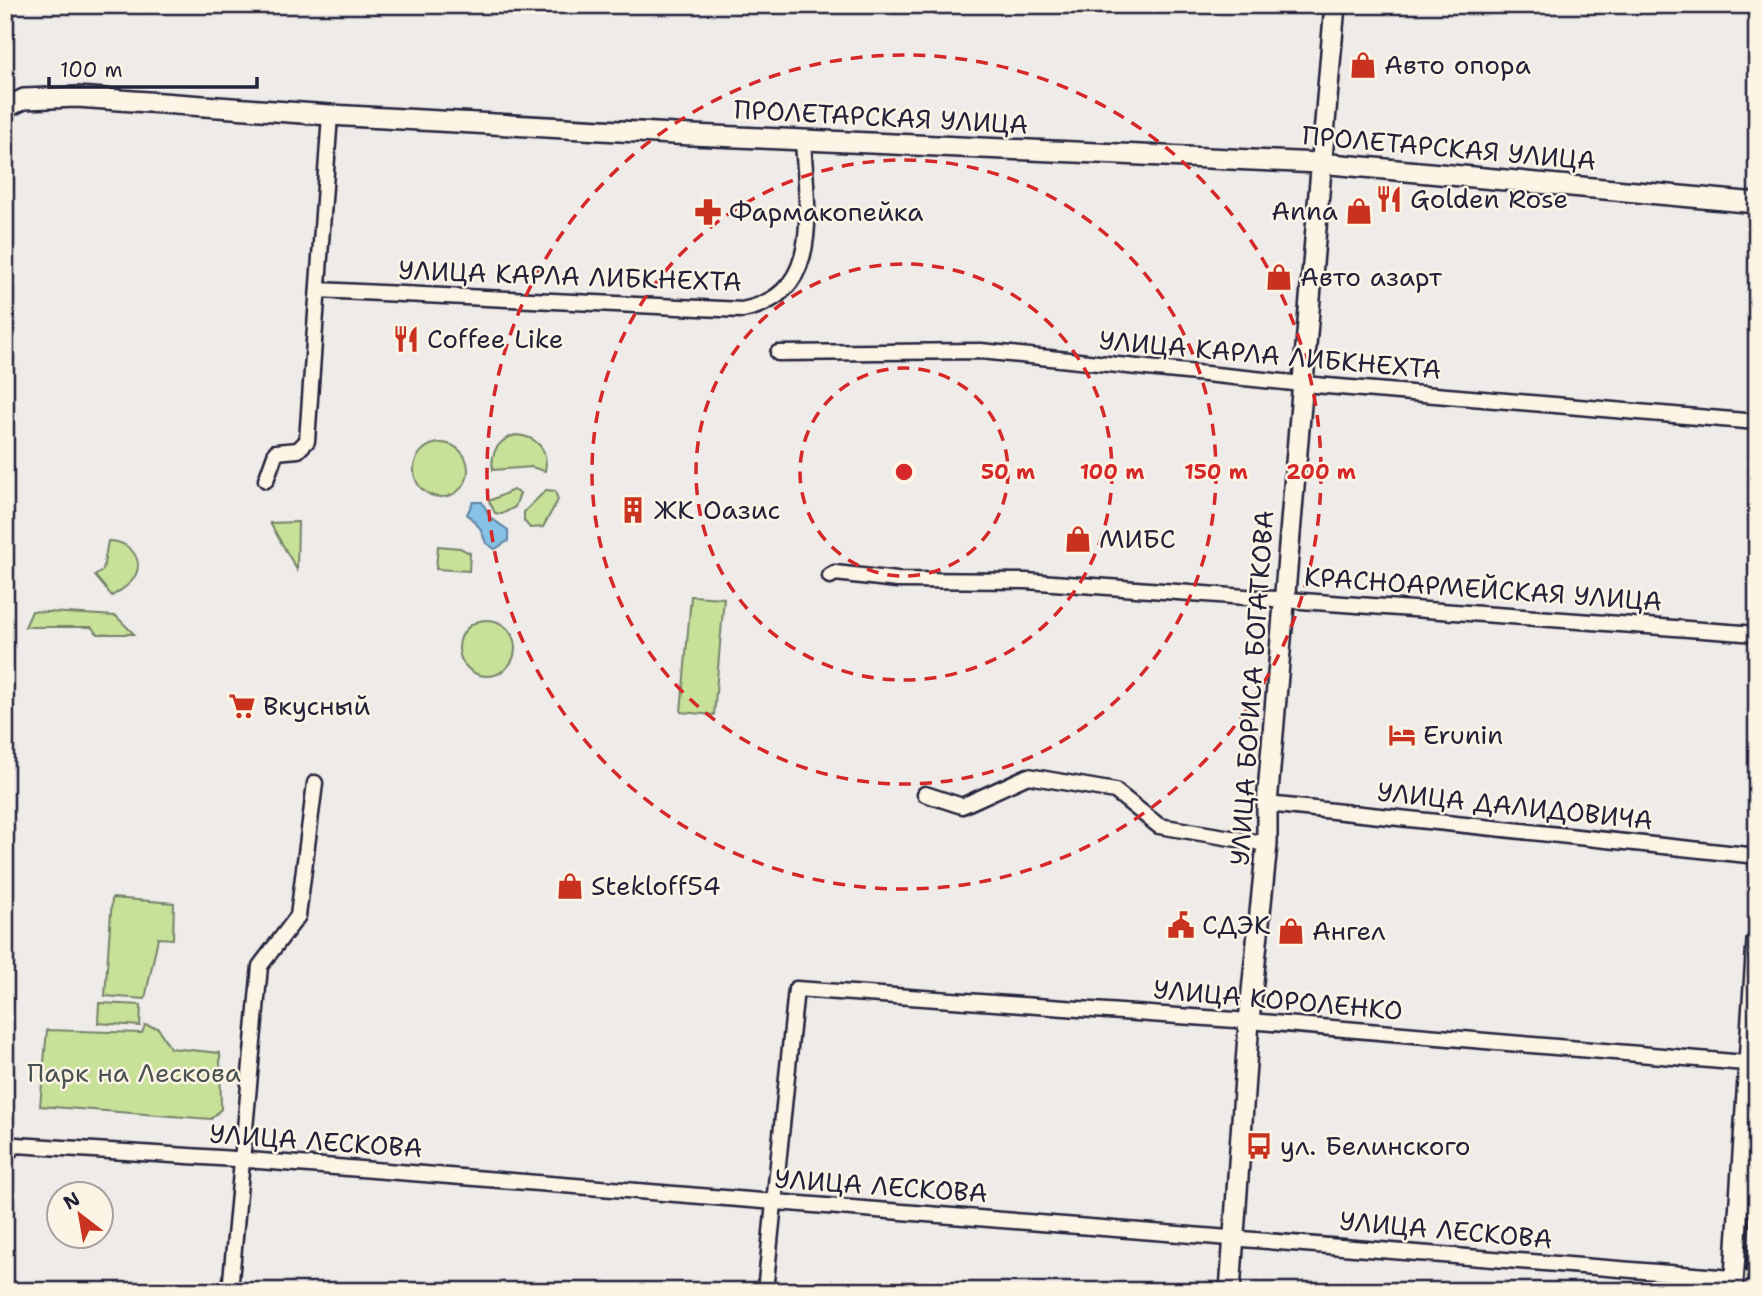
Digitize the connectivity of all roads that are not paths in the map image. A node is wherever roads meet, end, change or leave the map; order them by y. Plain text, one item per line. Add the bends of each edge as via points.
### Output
1 (1335, 5) edge
2 (5, 108) edge
3 (330, 116) junction
4 (803, 140) junction
5 (1320, 163) junction
6 (1757, 202) edge
7 (318, 290) junction
8 (778, 353) dead end
9 (1303, 384) junction
10 (1757, 422) edge
11 (266, 480) dead end
12 (830, 576) dead end
13 (1284, 599) junction
14 (1757, 634) edge
15 (315, 783) dead end
16 (925, 794) dead end
17 (1267, 804) junction
18 (1267, 844) junction
19 (1757, 856) edge
20 (1757, 941) edge
21 (1250, 1021) junction
22 (1753, 1064) edge
23 (5, 1154) edge
24 (241, 1160) junction
25 (772, 1202) junction
26 (1235, 1238) junction
27 (1757, 1280) edge
28 (1735, 1285) edge
29 (230, 1291) edge
30 (765, 1291) edge
31 (1230, 1291) edge

1 - 5 main road, УЛИЦА БОРИСА БОГАТКОВА
2 - 3 main road, ПРОЛЕТАРСКАЯ УЛИЦА via 24,99 77,97
3 - 4 main road, ПРОЛЕТАРСКАЯ УЛИЦА
3 - 7 street
4 - 5 main road, ПРОЛЕТАРСКАЯ УЛИЦА
4 - 7 street, УЛИЦА КАРЛА ЛИБКНЕХТА via 807,231 800,265 784,293 766,306 742,310
5 - 6 main road, ПРОЛЕТАРСКАЯ УЛИЦА
5 - 9 main road, УЛИЦА БОРИСА БОГАТКОВА
7 - 11 street via 307,441 298,450 276,452
8 - 9 street, УЛИЦА КАРЛА ЛИБКНЕХТА via 981,351
9 - 10 street, УЛИЦА КАРЛА ЛИБКНЕХТА
9 - 13 main road, УЛИЦА БОРИСА БОГАТКОВА
12 - 13 street, КРАСНОАРМЕЙСКАЯ УЛИЦА via 998,580
13 - 14 street, КРАСНОАРМЕЙСКАЯ УЛИЦА
13 - 17 main road, УЛИЦА БОРИСА БОГАТКОВА
15 - 24 street via 298,916 260,965
16 - 18 street via 962,806 1028,776 1115,791 1159,826
17 - 18 main road, УЛИЦА БОРИСА БОГАТКОВА
17 - 19 street, УЛИЦА ДАЛИДОВИЧА
18 - 21 main road, УЛИЦА БОРИСА БОГАТКОВА
20 - 22 main road
21 - 22 street, УЛИЦА КОРОЛЕНКО
21 - 25 street, УЛИЦА КОРОЛЕНКО via 796,989
21 - 26 main road, УЛИЦА БОРИСА БОГАТКОВА
22 - 28 main road
23 - 24 street, УЛИЦА ЛЕСКОВА via 16,1145
24 - 25 street, УЛИЦА ЛЕСКОВА
24 - 29 street
25 - 26 street, УЛИЦА ЛЕСКОВА
25 - 30 street
26 - 28 street, УЛИЦА ЛЕСКОВА
26 - 31 main road, УЛИЦА БОРИСА БОГАТКОВА
27 - 28 street, УЛИЦА ЛЕСКОВА

